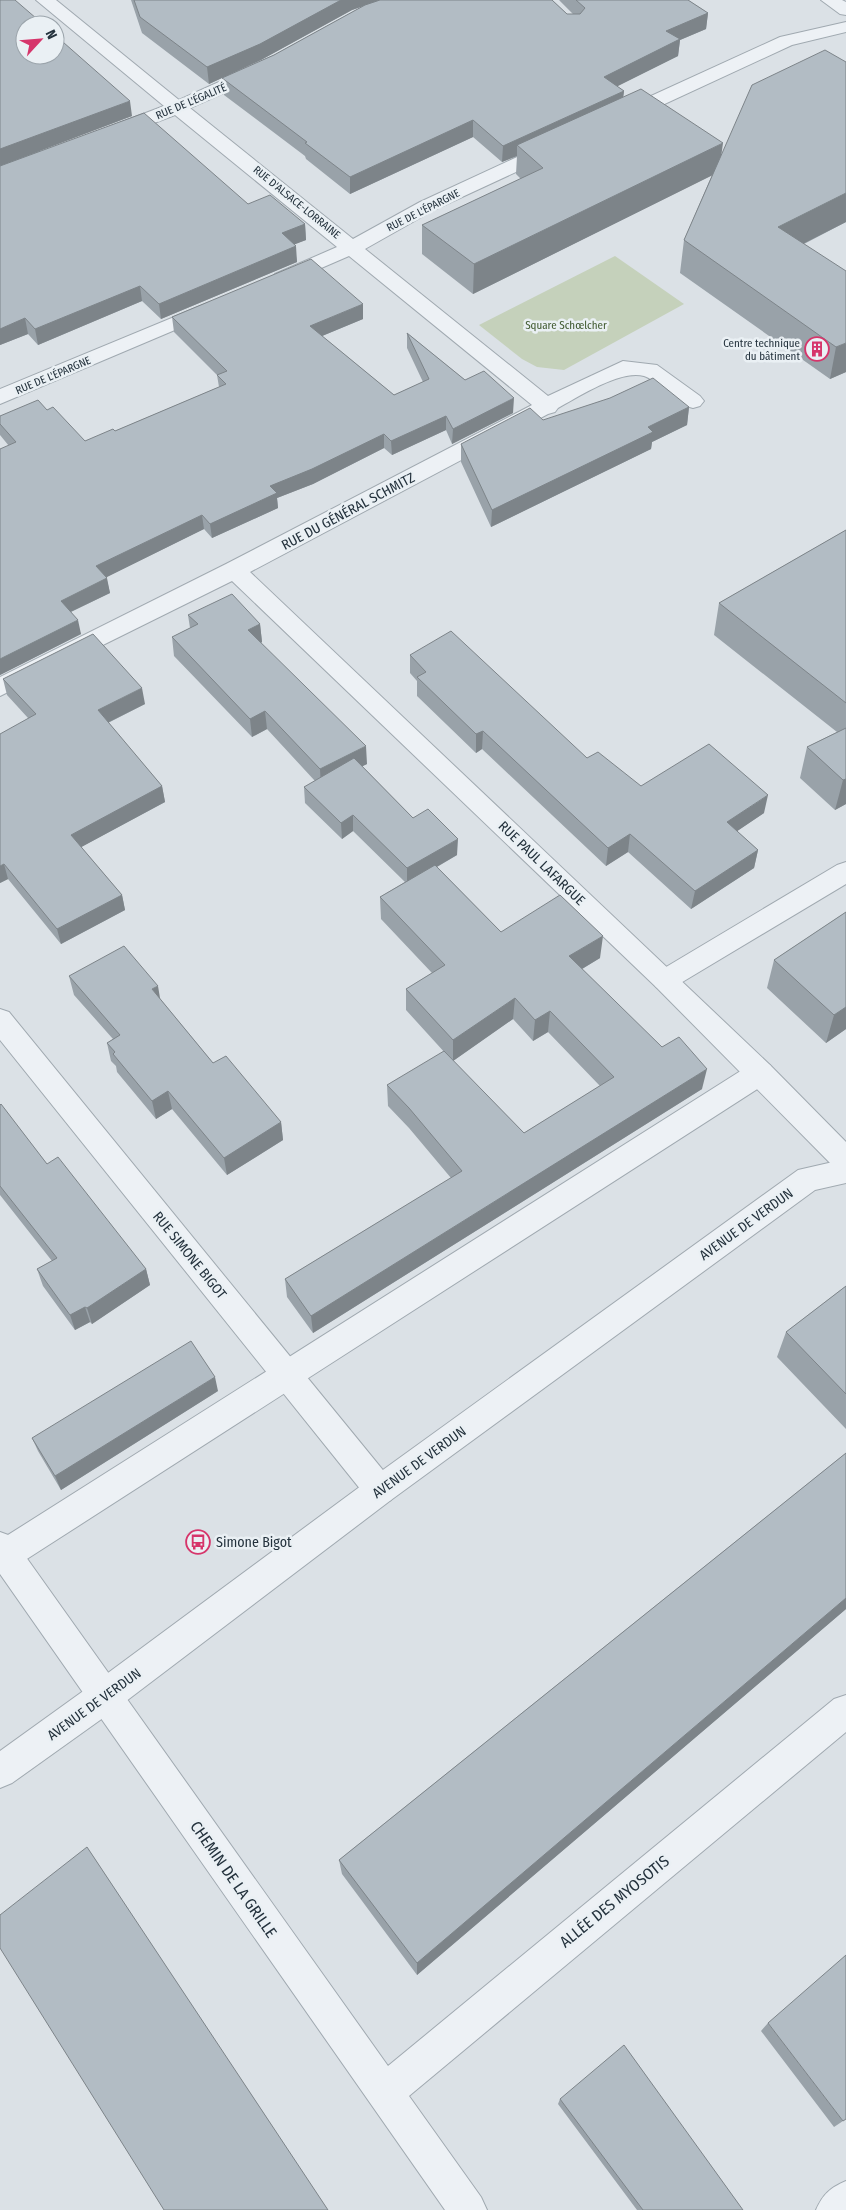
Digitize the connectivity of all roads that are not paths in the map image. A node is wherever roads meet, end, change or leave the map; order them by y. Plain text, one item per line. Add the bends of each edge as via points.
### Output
1 (45, 0) edge
2 (830, 0) edge
3 (846, 10) edge
4 (846, 27) edge
5 (268, 66) edge
6 (178, 107) junction
7 (606, 123) edge
8 (103, 136) edge
9 (570, 140) edge
10 (353, 247) junction
11 (265, 285) edge
12 (228, 300) edge
13 (0, 397) edge
14 (693, 401) dead end
15 (548, 407) junction
16 (234, 570) junction
17 (0, 686) edge
18 (846, 872) edge
19 (665, 980) junction
20 (0, 1020) edge
21 (760, 1073) junction
22 (846, 1161) edge
23 (846, 1171) edge
24 (288, 1376) junction
25 (380, 1490) junction
26 (3, 1551) edge
27 (105, 1696) junction
28 (846, 1711) edge
29 (0, 1771) edge
30 (384, 2092) junction
31 (846, 2200) edge
32 (468, 2210) edge
33 (835, 2210) edge

1 - 6 street, RUE D'ALSACE-LORRAINE
2 - 3 street
4 - 7 street via 786,41
5 - 6 street, RUE DE L'ÉGALITÉ
6 - 8 street, RUE DE L'ÉGALITÉ
6 - 10 street, RUE D'ALSACE-LORRAINE
9 - 10 street, RUE DE L'ÉPARGNE via 427,206
10 - 11 street, RUE DE L'ÉPARGNE
10 - 15 street, RUE D'ALSACE-LORRAINE
12 - 13 street, RUE DE L'ÉPARGNE
14 - 15 street, RUE DU GÉNÉRAL SCHMITZ via 650,370 623,368
15 - 16 street, RUE DU GÉNÉRAL SCHMITZ
16 - 17 street, RUE DU GÉNÉRAL SCHMITZ
16 - 19 street, RUE PAUL LAFARGUE
18 - 19 street
19 - 21 street, RUE PAUL LAFARGUE
20 - 24 street, RUE SIMONE BIGOT
21 - 22 street, RUE PAUL LAFARGUE
21 - 24 street
23 - 25 street, AVENUE DE VERDUN via 808,1179
24 - 25 street, RUE SIMONE BIGOT
24 - 26 street
25 - 27 street, AVENUE DE VERDUN
26 - 27 street, CHEMIN DE LA GRILLE
27 - 29 street, AVENUE DE VERDUN
27 - 30 street, CHEMIN DE LA GRILLE
28 - 30 street, ALLÉE DES MYOSOTIS
30 - 32 street, CHEMIN DE LA GRILLE
31 - 33 street

